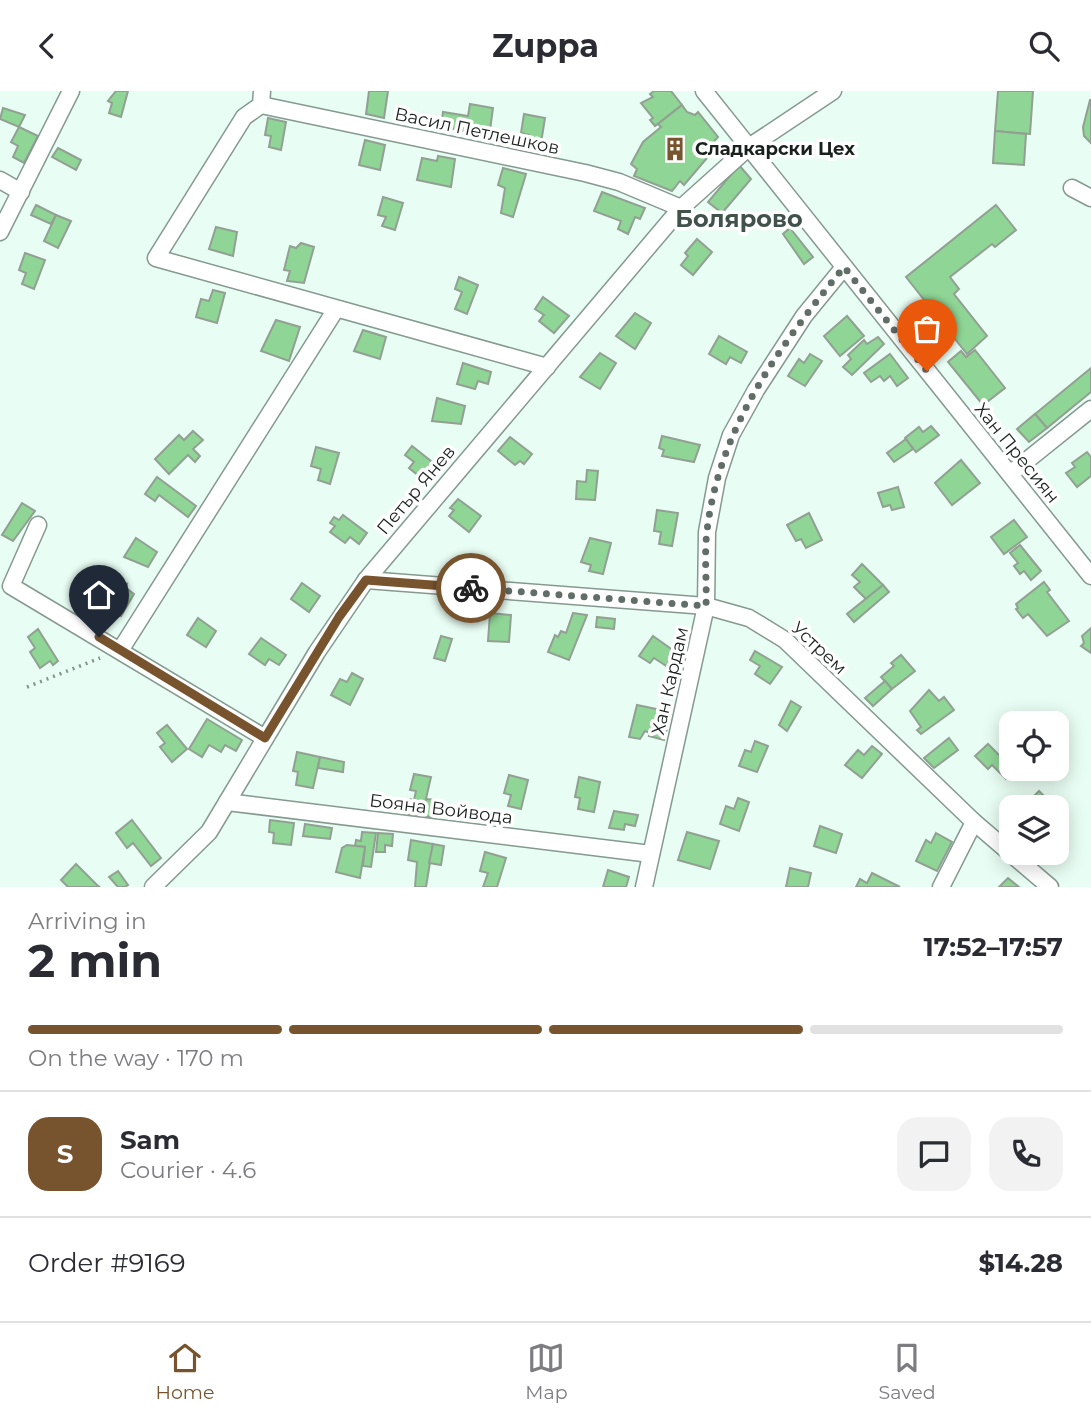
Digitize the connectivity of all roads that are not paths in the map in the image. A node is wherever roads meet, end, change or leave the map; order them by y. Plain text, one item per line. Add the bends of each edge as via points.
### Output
1 (71, 91) edge
2 (704, 91) edge
3 (833, 91) edge
4 (261, 98) edge
5 (749, 147) junction
6 (0, 180) edge
7 (1072, 188) dead end
8 (21, 192) junction
9 (1091, 198) edge
10 (681, 208) junction
11 (0, 232) edge
12 (844, 267) junction
13 (336, 309) junction
14 (547, 367) junction
15 (1091, 409) edge
16 (1010, 474) junction
17 (38, 525) dead end
18 (1091, 576) edge
19 (366, 580) junction
20 (706, 606) junction
21 (121, 649) junction
22 (265, 738) junction
23 (227, 802) junction
24 (974, 822) junction
25 (651, 854) junction
26 (163, 884) edge
27 (644, 887) edge
28 (942, 887) edge
29 (1050, 887) edge

1 - 8 street
2 - 5 street, Хан Пресиян
3 - 5 street, Петър Янев
4 - 10 street, Васил Петлешков via 585,173
4 - 13 street via 244,117 156,258
5 - 10 street, Петър Янев
5 - 12 street, Хан Пресиян
6 - 8 street
7 - 9 street
8 - 11 street
10 - 14 street, Петър Янев
12 - 16 street, Хан Пресиян
12 - 20 street, Хан Кардам via 780,350 731,435 707,532
13 - 14 street
13 - 21 street
14 - 19 street, Петър Янев
15 - 16 street
16 - 18 street, Хан Пресиян
17 - 21 street via 11,586
19 - 20 street, Устрем
19 - 22 street, Петър Янев
20 - 24 street, Устрем via 749,618 785,640
20 - 25 street, Хан Кардам
21 - 22 street
22 - 23 street, Петър Янев
23 - 25 street, Бояна Войвода
23 - 26 street, Петър Янев via 209,832
24 - 28 street
24 - 29 street, Устрем
25 - 27 street, Хан Кардам

